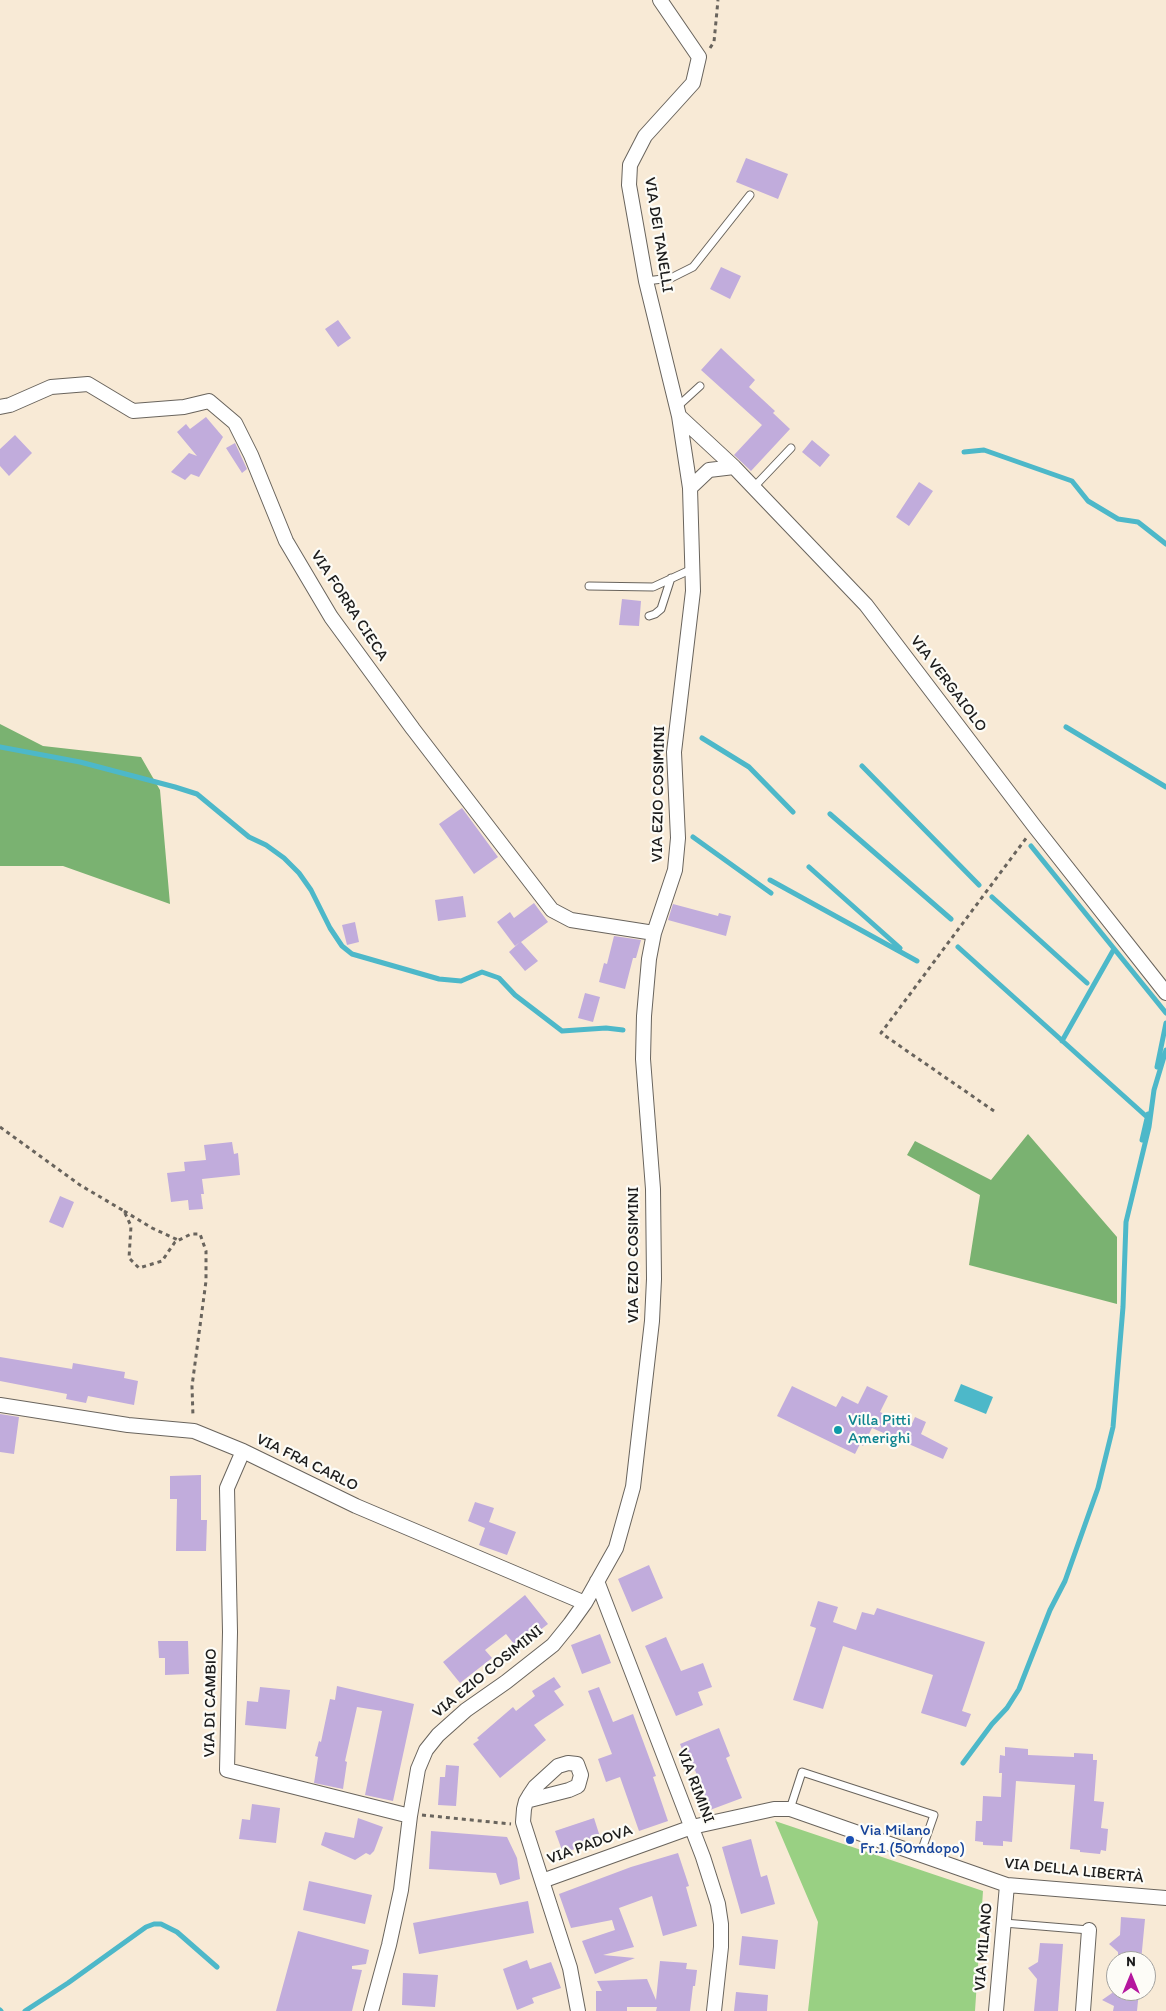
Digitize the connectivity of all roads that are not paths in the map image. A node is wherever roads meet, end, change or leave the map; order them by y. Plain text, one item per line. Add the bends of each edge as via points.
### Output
1 (660, 0) edge
2 (750, 195) dead end
3 (646, 281) junction
4 (700, 386) dead end
5 (0, 407) edge
6 (678, 411) junction
7 (791, 448) dead end
8 (734, 467) junction
9 (754, 487) junction
10 (690, 488) junction
11 (692, 569) junction
12 (671, 578) junction
13 (589, 586) dead end
14 (649, 616) dead end
15 (654, 933) junction
16 (1166, 993) edge
17 (0, 1405) edge
18 (243, 1451) junction
19 (598, 1581) junction
20 (586, 1603) junction
21 (526, 1801) dead end
22 (790, 1810) junction
23 (410, 1815) junction
24 (692, 1827) junction
25 (920, 1855) junction
26 (542, 1881) junction
27 (1007, 1885) junction
28 (1166, 1898) edge
29 (1004, 1923) junction
30 (1089, 1930) joint
31 (370, 2011) edge
32 (578, 2011) edge
33 (714, 2011) edge
34 (996, 2011) edge
35 (1083, 2011) edge

1 - 3 street, VIA DEI TANELLI via 699,57 693,83 645,136 630,165 629,185
2 - 3 lane via 693,267 671,278
3 - 6 street, VIA DEI TANELLI
4 - 6 lane
5 - 15 street, VIA FORRA CIECA via 51,386 88,384 133,411 184,407 209,401 235,423 286,542 331,617 552,910 571,920
6 - 8 street, VIA VERGAIOLO
6 - 10 street, VIA EZIO COSIMINI
7 - 9 lane
8 - 9 street, VIA VERGAIOLO
8 - 10 street via 709,470
9 - 16 street, VIA VERGAIOLO via 866,605
10 - 11 street, VIA EZIO COSIMINI
11 - 12 lane
11 - 15 street, VIA EZIO COSIMINI via 693,591 674,752 678,838 675,870
12 - 13 lane via 652,587
12 - 14 lane via 661,609
15 - 19 street, VIA EZIO COSIMINI via 643,1059 652,1188 652,1321 633,1487 616,1548
17 - 18 street, VIA FRA CARLO via 128,1426 194,1431
18 - 20 street, VIA FRA CARLO via 356,1506
18 - 23 street, VIA DI CAMBIO via 227,1488 230,1632 227,1770
19 - 20 street, VIA EZIO COSIMINI
19 - 24 street, VIA RIMINI
20 - 23 street, VIA EZIO COSIMINI via 553,1645 438,1735 426,1750 418,1769
21 - 26 street via 522,1817
22 - 24 street, VIA DELLA LIBERTÀ via 774,1810
22 - 25 street, VIA DELLA LIBERTÀ
22 - 25 lane via 802,1772 934,1815
23 - 31 street, VIA EZIO COSIMINI via 401,1890
24 - 26 street, VIA PADOVA
24 - 33 street, VIA RIMINI via 721,1924 720,1969
25 - 27 street, VIA DELLA LIBERTÀ
26 - 32 street, VIA PADOVA via 570,1968
27 - 28 street, VIA DELLA LIBERTÀ
27 - 29 street, VIA MILANO
29 - 30 lane
29 - 34 street, VIA MILANO
30 - 35 street

